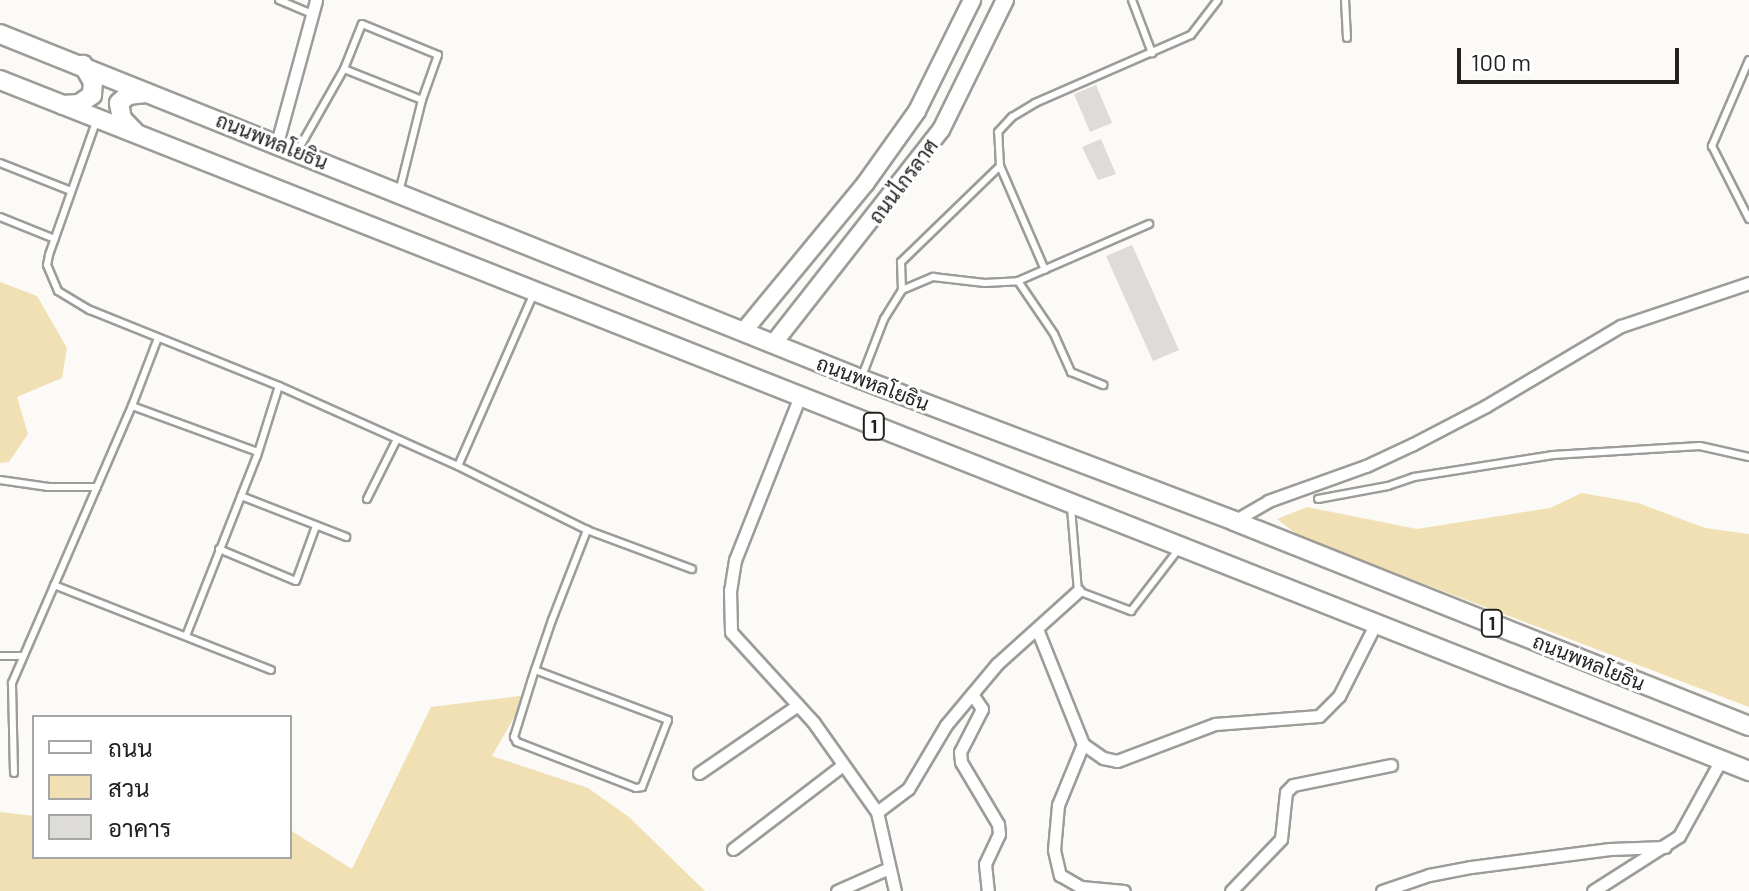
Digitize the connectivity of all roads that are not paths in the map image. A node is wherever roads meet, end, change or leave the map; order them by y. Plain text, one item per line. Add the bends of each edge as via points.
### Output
1 (279, 0) edge
2 (316, 0) edge
3 (972, 0) edge
4 (1005, 0) edge
5 (1132, 0) edge
6 (1218, 0) edge
7 (1345, 0) edge
8 (312, 14) junction
9 (0, 34) edge
10 (1347, 38) dead end
11 (1152, 53) junction
12 (1749, 60) edge
13 (83, 65) junction
14 (344, 69) junction
15 (0, 80) edge
16 (154, 94) junction
17 (422, 100) junction
18 (63, 105) junction
19 (97, 119) junction
20 (139, 136) junction
21 (277, 143) junction
22 (297, 151) junction
23 (0, 163) edge
24 (1000, 166) junction
25 (71, 191) junction
26 (399, 192) junction
27 (0, 217) edge
28 (1749, 219) edge
29 (1149, 224) dead end
30 (55, 239) junction
31 (1045, 270) junction
32 (1018, 281) junction
33 (1749, 283) edge
34 (902, 290) junction
35 (535, 291) junction
36 (743, 332) junction
37 (158, 338) junction
38 (773, 344) junction
39 (861, 379) junction
40 (1104, 385) dead end
41 (279, 386) junction
42 (800, 396) junction
43 (132, 406) junction
44 (396, 441) junction
45 (258, 452) junction
46 (1749, 457) edge
47 (458, 466) junction
48 (0, 480) edge
49 (97, 487) junction
50 (241, 496) junction
51 (367, 499) dead end
52 (1318, 499) dead end
53 (1071, 506) junction
54 (1234, 521) junction
55 (316, 526) junction
56 (587, 530) junction
57 (346, 537) dead end
58 (1180, 548) junction
59 (219, 549) junction
60 (692, 569) dead end
61 (54, 585) junction
62 (1078, 591) junction
63 (1377, 621) junction
64 (1037, 629) junction
65 (186, 636) junction
66 (0, 656) edge
67 (23, 656) junction
68 (271, 670) dead end
69 (535, 670) junction
70 (972, 694) junction
71 (798, 705) junction
72 (1749, 726) edge
73 (1083, 744) junction
74 (1721, 760) junction
75 (843, 765) junction
76 (1391, 765) dead end
77 (1749, 771) edge
78 (14, 773) dead end
79 (699, 773) dead end
80 (877, 812) junction
81 (1665, 847) junction
82 (733, 849) dead end
83 (889, 868) junction
84 (837, 891) edge
85 (895, 891) edge
86 (988, 891) edge
87 (1124, 891) edge
88 (1231, 891) edge
89 (1382, 891) edge
90 (1593, 891) edge

1 - 8 lane
2 - 8 street
3 - 36 main road, ถนนไกรลาศ via 917,111 865,184
4 - 38 main road, ถนนไกรลาศ via 941,130
5 - 11 lane
6 - 11 lane via 1191,35
7 - 10 lane
8 - 21 street
9 - 13 main road, ถนนพหลโยธิน / 1
11 - 24 lane via 1012,117 998,132
12 - 28 lane via 1712,146
13 - 16 main road, ถนนพหลโยธิน / 1
13 - 18 main road via 93,82 92,95 79,104
14 - 17 lane
14 - 17 lane via 362,24 426,49 438,55
14 - 22 lane
15 - 18 main road, ถนนพหลโยธิน / 1
16 - 20 main road via 133,93 119,103 122,119
16 - 21 main road, ถนนพหลโยธิน / 1
17 - 26 lane
18 - 19 main road, ถนนพหลโยธิน / 1
19 - 20 main road, ถนนพหลโยธิน / 1
19 - 25 lane
20 - 35 main road, ถนนพหลโยธิน / 1
21 - 22 main road, ถนนพหลโยธิน / 1
22 - 26 main road, ถนนพหลโยธิน / 1
23 - 25 lane
24 - 31 lane
24 - 34 lane via 901,262
25 - 30 lane
26 - 36 main road, ถนนพหลโยธิน / 1
27 - 30 lane
29 - 31 lane
30 - 37 lane via 47,265 58,291
31 - 32 lane
32 - 34 lane via 933,277
32 - 40 lane via 1054,334 1071,372
33 - 54 street via 1621,326 1413,444 1268,501
34 - 39 lane via 884,319
35 - 42 main road, ถนนพหลโยธิน / 1
35 - 47 lane
36 - 38 main road, ถนนพหลโยธิน / 1
37 - 41 lane
37 - 43 lane
38 - 39 main road, ถนนพหลโยธิน / 1
39 - 54 main road, ถนนพหลโยธิน / 1
41 - 44 lane
41 - 45 lane
42 - 53 main road, ถนนพหลโยธิน / 1
42 - 71 street via 735,560 730,590 731,632
43 - 45 lane
43 - 49 lane
44 - 47 lane
44 - 51 lane
45 - 50 lane
46 - 52 lane via 1700,446 1553,455
47 - 56 lane
48 - 49 lane
49 - 61 lane
50 - 55 lane
50 - 59 lane
53 - 58 main road, ถนนพหลโยธิน / 1
53 - 62 lane
54 - 72 main road, ถนนพหลโยธิน / 1
55 - 57 lane
55 - 59 lane via 296,581
56 - 60 lane
56 - 69 lane
58 - 62 lane via 1131,611
58 - 63 main road, ถนนพหลโยธิน / 1
59 - 65 lane
61 - 65 lane
61 - 67 lane
62 - 64 street
63 - 73 street via 1339,696 1319,716 1215,724 1128,759 1103,758
63 - 74 main road, ถนนพหลโยธิน / 1
64 - 70 street
64 - 73 street
65 - 68 lane
66 - 67 lane
67 - 78 lane via 12,683
69 - 69 lane via 668,720 642,787 517,742 514,737
70 - 80 street via 946,725 908,789
70 - 86 street via 982,709 960,752 998,824 999,834 985,864
71 - 75 street
71 - 79 street
73 - 87 street via 1058,805 1054,850 1060,875 1081,887
74 - 77 main road, ถนนพหลโยธิน / 1
74 - 81 street via 1694,814
75 - 80 street
75 - 82 street
76 - 88 street via 1293,785 1286,792 1281,839
80 - 83 street
81 - 89 street via 1471,867
81 - 90 street
83 - 84 street
83 - 85 street

